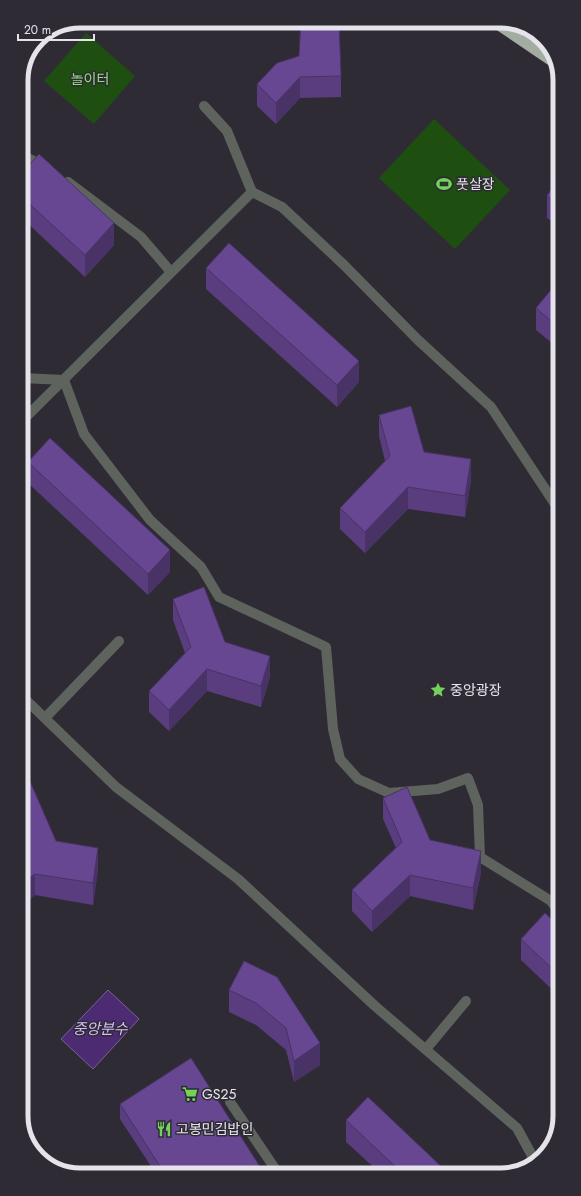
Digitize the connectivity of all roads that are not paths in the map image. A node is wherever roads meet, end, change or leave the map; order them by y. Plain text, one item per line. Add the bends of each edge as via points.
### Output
1 (504, 28) edge
2 (548, 57) edge
3 (204, 106) dead end
4 (28, 158) edge
5 (252, 192) junction
6 (171, 272) junction
7 (28, 378) edge
8 (64, 380) junction
9 (28, 414) edge
10 (553, 501) edge
11 (119, 641) dead end
12 (28, 702) edge
13 (45, 718) junction
14 (553, 904) edge
15 (466, 1001) dead end
16 (426, 1049) junction
17 (230, 1102) dead end
18 (533, 1157) edge
19 (275, 1168) edge

1 - 2 highway
3 - 5 lane via 227,131
4 - 6 lane via 41,163 142,237
5 - 6 lane
5 - 10 lane via 282,207 418,340 491,407
6 - 8 lane
7 - 8 lane
8 - 9 lane
8 - 14 lane via 84,434 150,520 201,567 219,597 326,647 333,729 340,759 358,778 389,793 438,789 468,778 478,805 480,857
11 - 13 lane
12 - 13 lane
13 - 16 lane via 116,786 238,879 375,1006
15 - 16 lane
16 - 18 lane via 517,1128
17 - 19 lane

